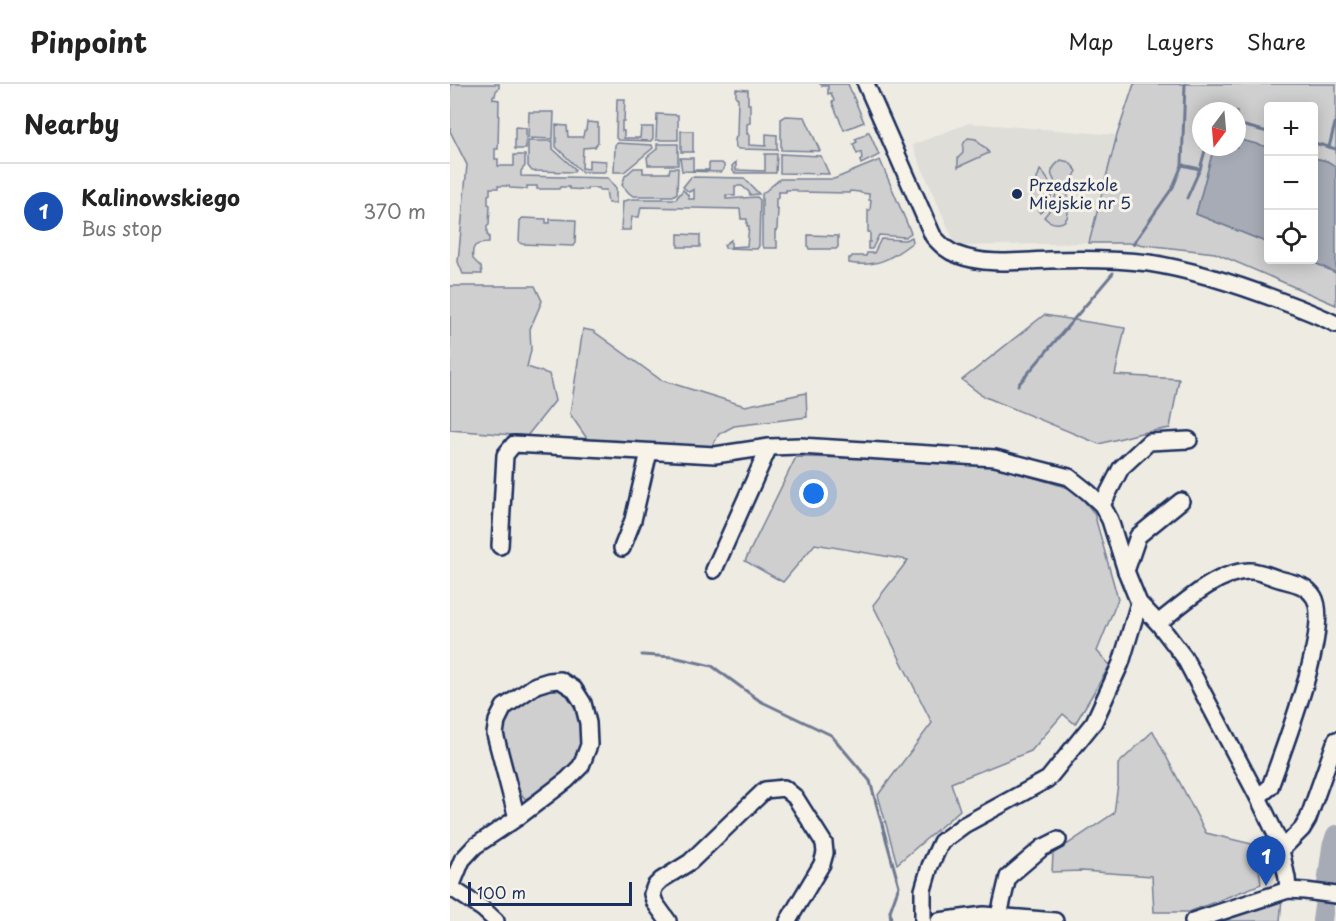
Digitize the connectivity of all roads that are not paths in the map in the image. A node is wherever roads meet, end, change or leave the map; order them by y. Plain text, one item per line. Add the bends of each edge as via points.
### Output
1 (866, 84) edge
2 (1336, 324) edge
3 (1189, 440) dead end
4 (769, 447) junction
5 (649, 452) junction
6 (1181, 501) dead end
7 (1102, 505) junction
8 (500, 546) dead end
9 (622, 548) dead end
10 (714, 570) dead end
11 (1126, 571) junction
12 (1139, 603) junction
13 (1158, 623) junction
14 (1336, 740) edge
15 (1258, 797) junction
16 (517, 818) junction
17 (1058, 840) dead end
18 (1281, 850) junction
19 (450, 887) edge
20 (1288, 890) junction
21 (1336, 895) edge
22 (999, 915) junction
23 (496, 921) edge
24 (668, 921) edge
25 (788, 921) edge
26 (923, 921) edge
27 (939, 921) edge
28 (1055, 921) edge
29 (1193, 921) edge

1 - 2 street via 933,236 956,255 981,261 1149,263 1248,289
3 - 7 street via 1149,442 1121,468
4 - 5 street via 715,455
4 - 7 street via 995,458 1069,477
4 - 10 street
5 - 8 street via 514,444 505,455
5 - 9 street via 633,520
6 - 11 street via 1138,536
7 - 11 street
11 - 12 street
12 - 13 street
12 - 26 street via 1121,663 1094,722 1048,778 941,842 923,890
13 - 15 street via 1184,657
13 - 15 street via 1228,574 1250,570 1305,587 1315,599 1319,618 1307,677 1270,787
14 - 18 street via 1308,819
15 - 18 street
16 - 16 street via 495,734 497,721 504,707 528,690 560,681 574,689 583,703 589,744 581,766
16 - 19 street via 475,846 462,860
17 - 22 street via 1041,848 1008,877
18 - 20 street
19 - 23 street
20 - 21 street
20 - 29 street
22 - 27 street
22 - 28 street
24 - 25 street via 655,903 655,886 690,862 765,790 784,788 795,797 824,843 825,853

